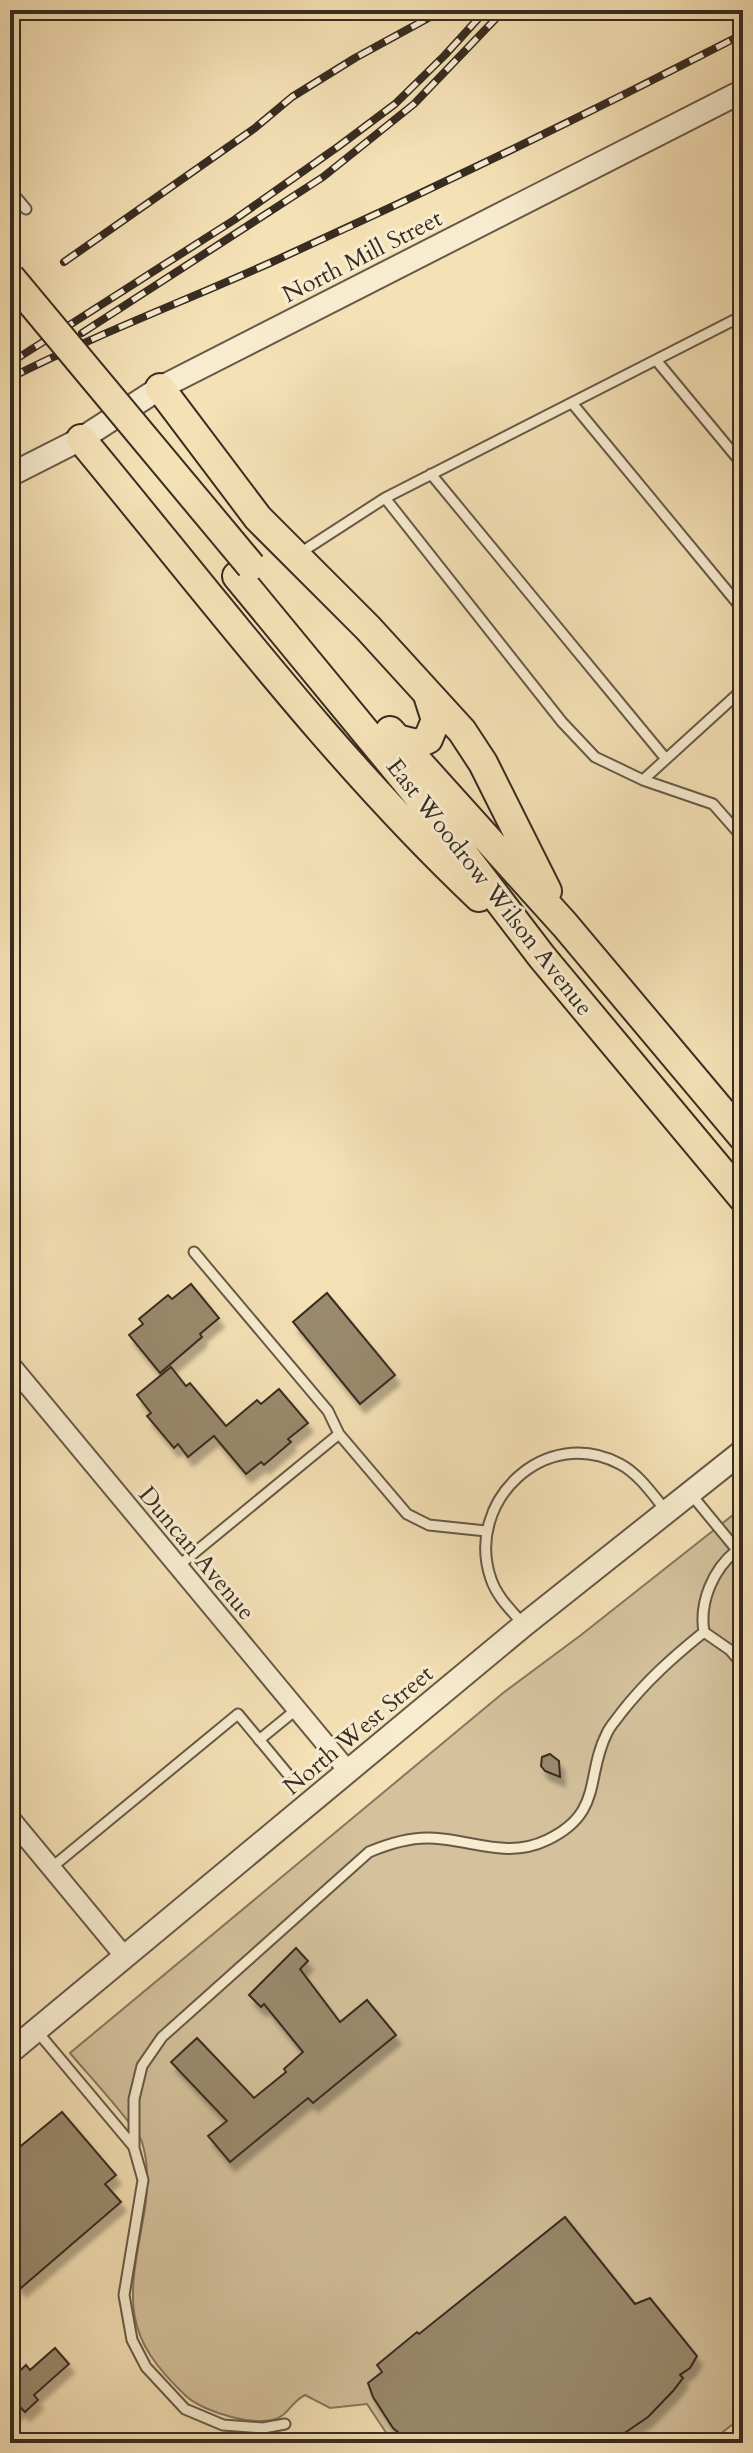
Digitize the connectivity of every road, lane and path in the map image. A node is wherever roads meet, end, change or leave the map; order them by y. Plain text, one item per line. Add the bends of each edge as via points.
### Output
1 (743, 91) edge
2 (10, 190) edge
3 (26, 209) dead end
4 (10, 277) edge
5 (10, 305) edge
6 (743, 320) edge
7 (656, 360) junction
8 (160, 388) junction
9 (572, 403) junction
10 (81, 439) junction
11 (743, 465) edge
12 (431, 474) junction
13 (10, 475) edge
14 (385, 498) junction
15 (297, 555) junction
16 (244, 571) junction
17 (743, 610) edge
18 (743, 689) edge
19 (428, 695) junction
20 (397, 739) junction
21 (666, 759) junction
22 (643, 780) junction
23 (743, 838) edge
24 (565, 925) junction
25 (542, 957) junction
26 (743, 1137) edge
27 (743, 1198) edge
28 (194, 1252) dead end
29 (10, 1364) edge
30 (339, 1434) junction
31 (743, 1451) edge
32 (690, 1493) junction
33 (667, 1512) junction
34 (486, 1531) junction
35 (177, 1567) junction
36 (524, 1625) junction
37 (704, 1632) junction
38 (743, 1665) edge
39 (297, 1709) junction
40 (259, 1740) junction
41 (349, 1772) junction
42 (287, 1773) dead end
43 (10, 1818) edge
44 (51, 1868) junction
45 (125, 1957) junction
46 (36, 2030) junction
47 (10, 2052) edge
48 (134, 2148) junction
49 (285, 2424) dead end

1 - 8 street, North Mill Street
2 - 3 lane
4 - 16 main road, bridge
5 - 16 main road
6 - 7 lane
7 - 9 lane
7 - 11 lane
8 - 10 street, North Mill Street
8 - 15 main road via 258,518
9 - 12 lane
9 - 17 lane
10 - 13 street, North Mill Street
10 - 25 main road via 422,843
12 - 14 lane
12 - 21 lane
14 - 15 lane
14 - 22 lane via 562,722 595,757
15 - 19 main road
16 - 20 main road, East Woodrow Wilson Avenue
16 - 25 main road, East Woodrow Wilson Avenue
18 - 21 lane
19 - 20 main road via 436,720 428,739 417,744
19 - 24 main road via 483,763
20 - 24 main road, East Woodrow Wilson Avenue
21 - 22 lane
22 - 23 lane via 713,804
24 - 26 main road, East Woodrow Wilson Avenue
25 - 27 main road, East Woodrow Wilson Avenue
28 - 30 lane via 328,1411
29 - 35 street, Duncan Avenue
30 - 34 lane via 412,1518 434,1526
30 - 35 lane
31 - 32 street, North West Street
32 - 33 street, North West Street
32 - 37 lane via 737,1550 715,1575 702,1618
33 - 34 lane via 619,1463 568,1454 544,1460 514,1480
33 - 36 street, North West Street
34 - 36 lane via 490,1577
35 - 39 street, Duncan Avenue
36 - 41 street, North West Street
37 - 38 lane
37 - 48 lane via 662,1665 607,1732 588,1802 564,1829 537,1845 515,1849 429,1838 369,1852 162,2037 137,2080
39 - 40 lane
39 - 41 street, Duncan Avenue
40 - 42 lane
40 - 44 lane via 238,1714
41 - 45 street, North West Street
43 - 44 street
44 - 45 street
45 - 46 street, North West Street
46 - 47 street, North West Street
46 - 48 lane
48 - 49 lane via 143,2180 124,2295 132,2340 146,2367 185,2409 223,2425

